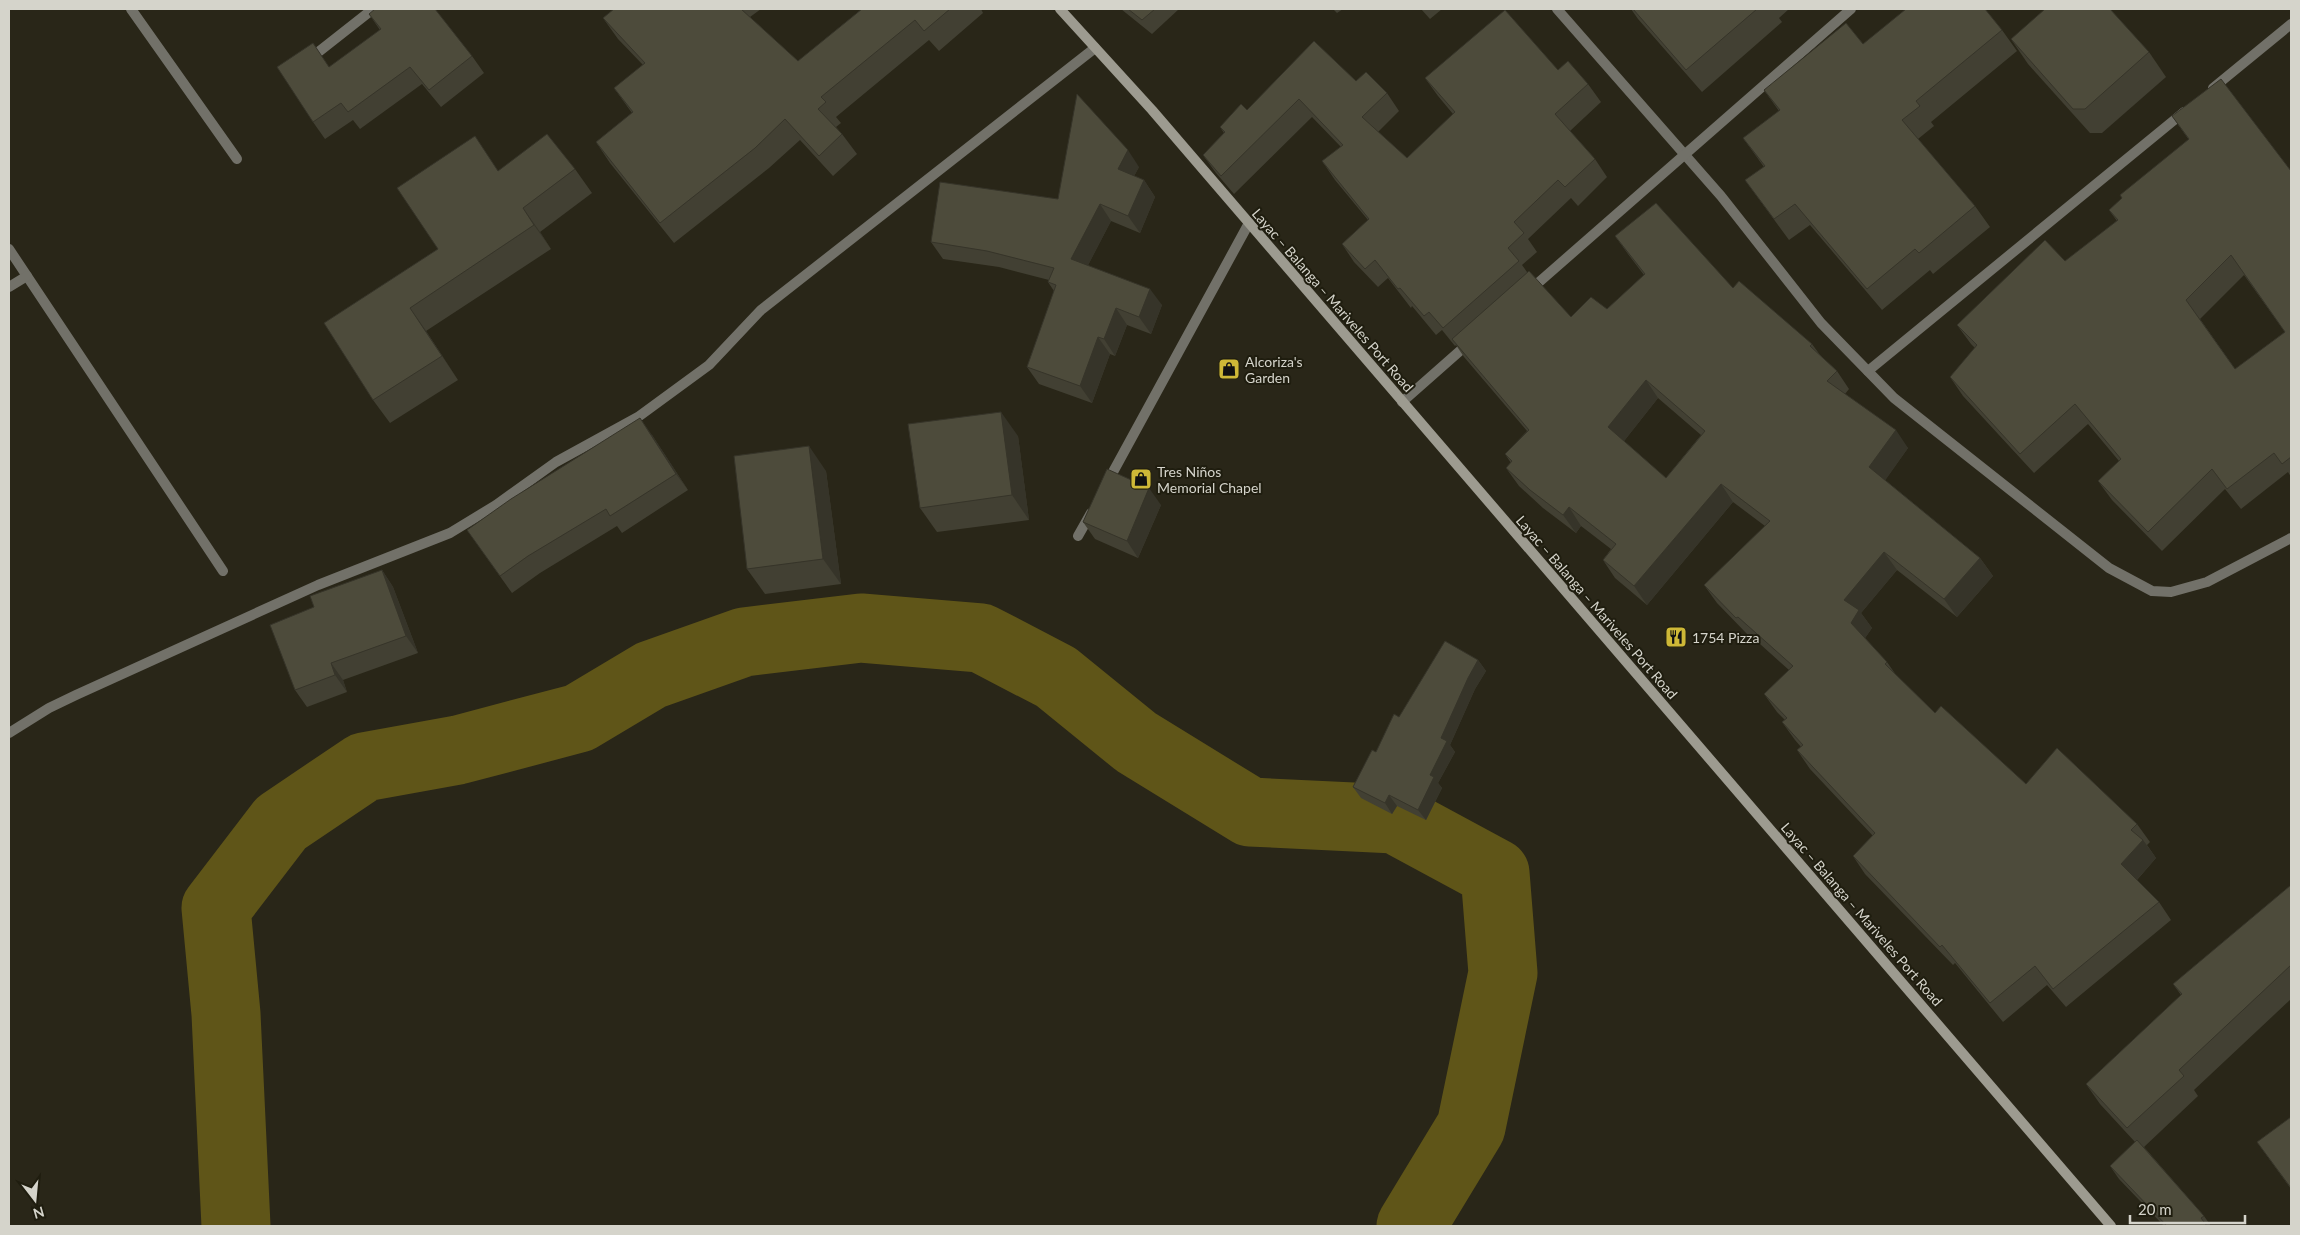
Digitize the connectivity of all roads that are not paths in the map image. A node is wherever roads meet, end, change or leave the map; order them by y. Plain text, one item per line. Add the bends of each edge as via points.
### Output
1 (131, 9) edge
2 (372, 9) edge
3 (1060, 9) edge
4 (1557, 9) edge
5 (1851, 9) edge
6 (2291, 24) edge
7 (1095, 48) junction
8 (312, 57) edge
9 (2206, 93) edge
10 (2191, 106) edge
11 (1685, 154) junction
12 (237, 159) dead end
13 (1249, 223) junction
14 (9, 249) edge
15 (27, 276) junction
16 (9, 287) edge
17 (1521, 298) edge
18 (1476, 336) edge
19 (1868, 371) junction
20 (1402, 402) junction
21 (1078, 536) dead end
22 (2291, 538) edge
23 (223, 571) dead end
24 (9, 733) edge
25 (2112, 1226) edge

1 - 12 street
2 - 8 street
3 - 7 main road, Layac – Balanga – Mariveles Port Road
4 - 11 street
5 - 11 street
6 - 9 street
7 - 13 main road, Layac – Balanga – Mariveles Port Road
7 - 24 street via 761,310 709,364 638,417 556,462 450,533 318,585 62,702
10 - 19 street
11 - 17 street
11 - 19 street via 1821,323
13 - 20 main road, Layac – Balanga – Mariveles Port Road
13 - 21 street
14 - 15 street
15 - 16 street
15 - 23 street
18 - 20 street
19 - 22 street via 1894,398 2083,549 2109,568 2152,591 2170,592 2207,582
20 - 25 main road, Layac – Balanga – Mariveles Port Road

